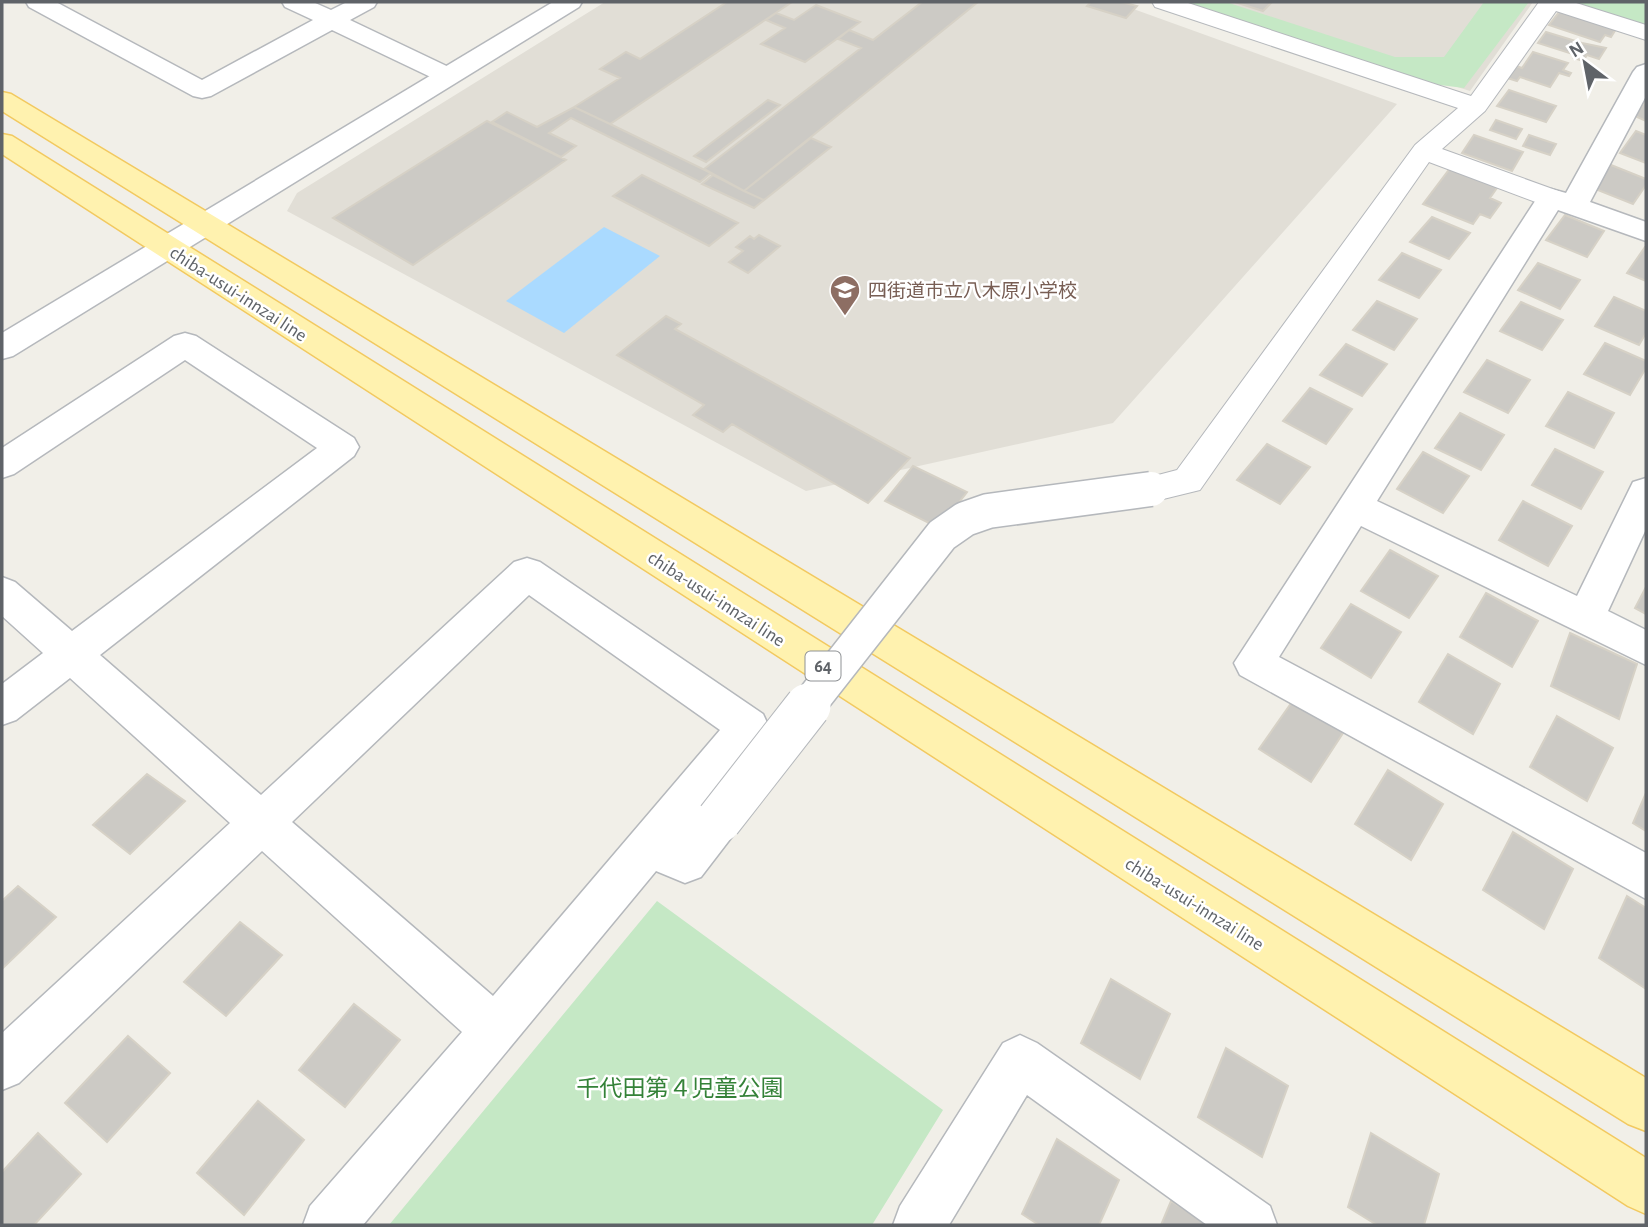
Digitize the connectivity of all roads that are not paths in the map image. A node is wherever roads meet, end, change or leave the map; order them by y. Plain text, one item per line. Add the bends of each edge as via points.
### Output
1 (38, 2) edge
2 (294, 2) edge
3 (365, 2) edge
4 (570, 2) edge
5 (1163, 2) edge
6 (331, 20) junction
7 (1646, 33) edge
8 (1646, 72) edge
9 (448, 76) junction
10 (2, 100) edge
11 (1476, 106) junction
12 (2, 142) edge
13 (1424, 151) junction
14 (1562, 202) junction
15 (205, 224) junction
16 (1646, 232) edge
17 (167, 247) junction
18 (2, 348) edge
19 (2, 465) edge
20 (1646, 492) edge
21 (1354, 506) junction
22 (2, 593) edge
23 (1585, 619) junction
24 (1646, 648) edge
25 (71, 654) junction
26 (2, 707) edge
27 (719, 820) joint
28 (260, 822) junction
29 (650, 846) junction
30 (1646, 877) edge
31 (496, 1030) junction
32 (2, 1066) edge
33 (1646, 1106) edge
34 (1646, 1188) edge
35 (329, 1225) edge
36 (919, 1225) edge
37 (1251, 1225) edge

1 - 6 street via 202,90
2 - 6 street
3 - 6 street
4 - 9 street
5 - 11 street
6 - 9 street
7 - 11 street via 1551,2
8 - 14 street
9 - 15 street
10 - 15 main road, chiba-usui-innzai line
11 - 13 street
12 - 17 main road, chiba-usui-innzai line / 64
13 - 14 street
13 - 27 street, bridge via 1188,481 988,511 965,519 942,535
14 - 16 street
14 - 21 street
15 - 17 street
15 - 33 main road, chiba-usui-innzai line
17 - 18 street
17 - 34 main road, chiba-usui-innzai line / 64
19 - 25 street via 185,344 342,447
20 - 23 street
21 - 23 street
21 - 30 street via 1254,663
22 - 25 street
23 - 24 street
25 - 26 street
25 - 28 street
27 - 29 street via 685,862
28 - 29 street via 527,573 748,727
28 - 31 street
28 - 32 street
29 - 31 street
31 - 35 street
36 - 37 street via 1020,1060

